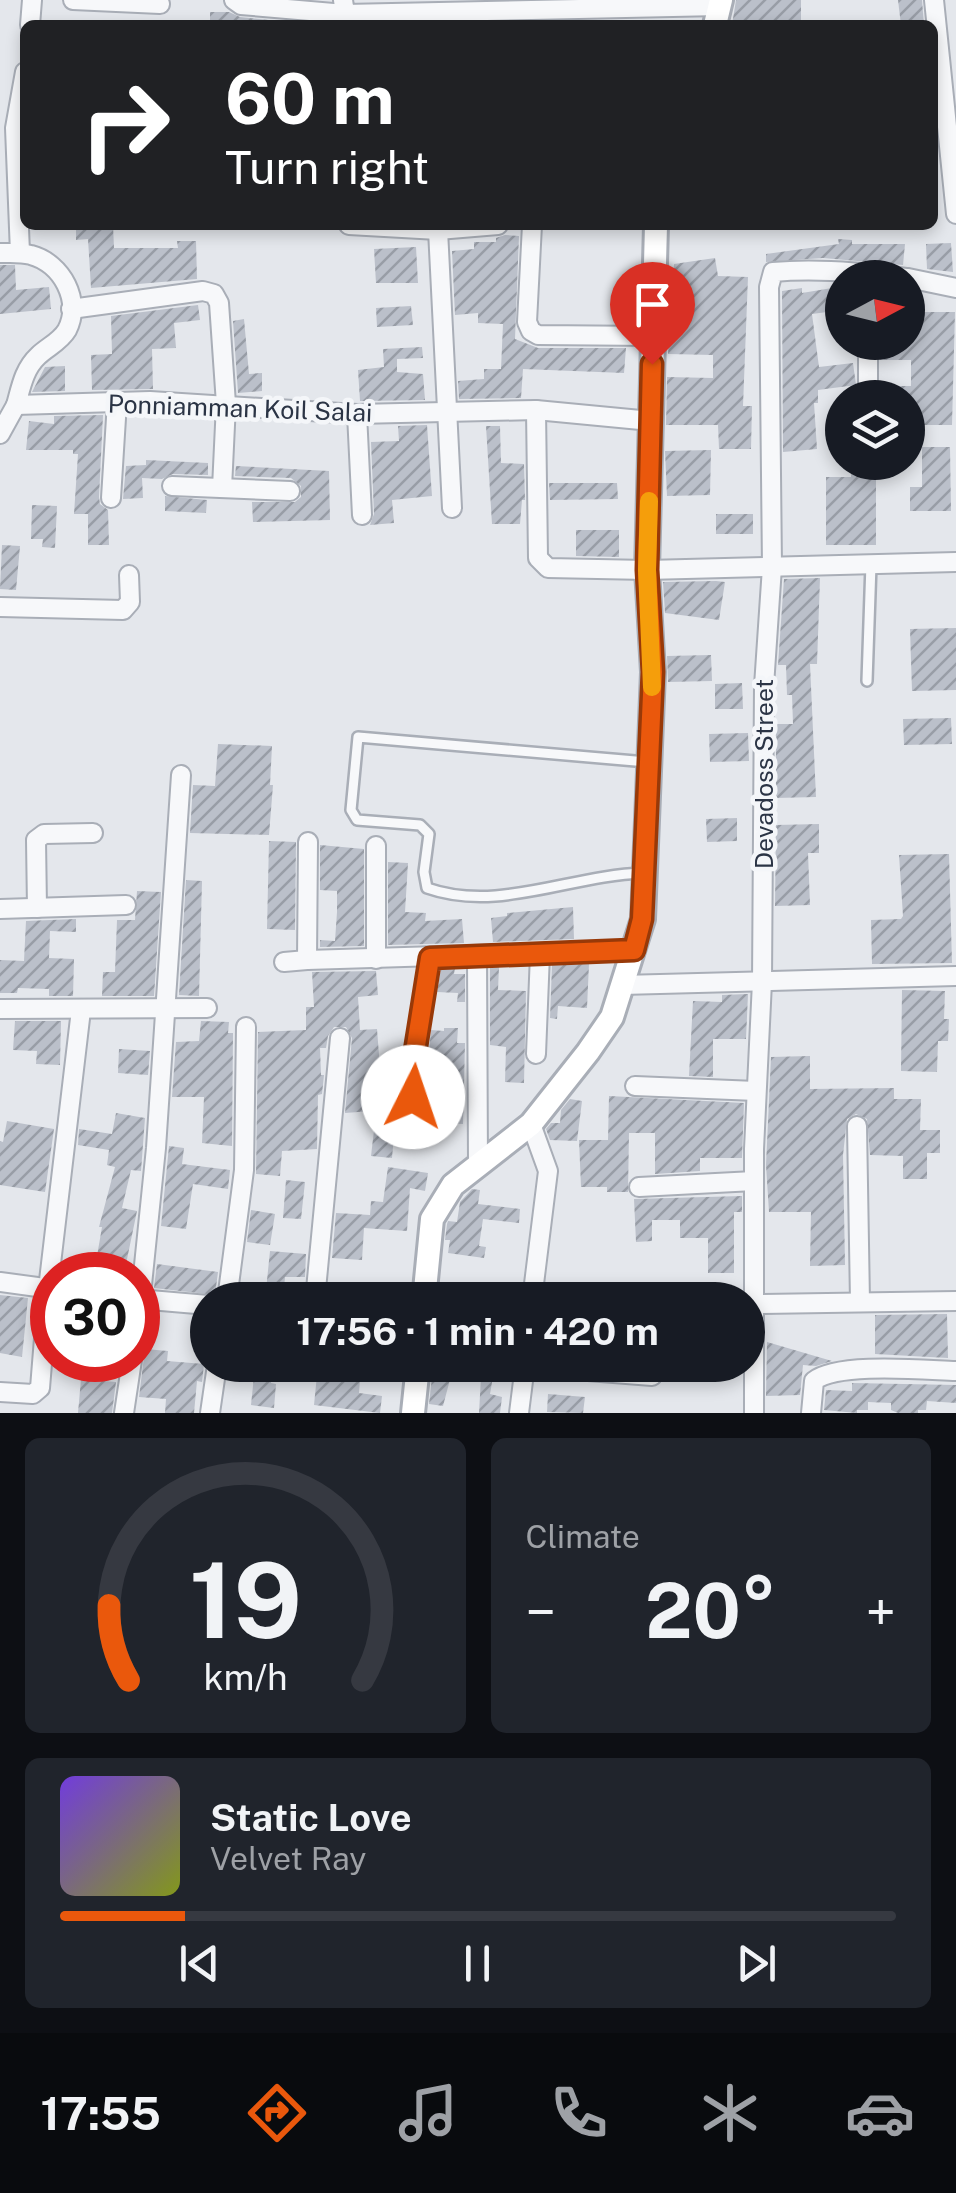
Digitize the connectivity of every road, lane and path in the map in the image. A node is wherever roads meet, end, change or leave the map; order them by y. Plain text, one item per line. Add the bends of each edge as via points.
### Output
1 (11, 0) edge
2 (73, 0) edge
3 (234, 0) edge
4 (934, 0) edge
5 (32, 1) edge
6 (160, 4) dead end
7 (273, 4) edge
8 (452, 6) edge
9 (344, 7) edge
10 (718, 10) edge
11 (942, 40) edge
12 (0, 91) edge
13 (20, 92) joint
14 (940, 129) edge
15 (20, 175) edge
16 (956, 214) edge
17 (25, 230) edge
18 (438, 230) edge
19 (532, 230) edge
20 (656, 230) edge
21 (0, 254) edge
22 (27, 254) junction
23 (825, 272) edge
24 (925, 282) edge
25 (956, 288) edge
26 (72, 308) junction
27 (653, 336) junction
28 (118, 402) junction
29 (226, 404) junction
30 (446, 410) junction
31 (536, 410) junction
32 (358, 414) junction
33 (6, 420) edge
34 (651, 421) junction
35 (172, 486) dead end
36 (222, 488) junction
37 (290, 491) dead end
38 (112, 498) dead end
39 (452, 508) dead end
40 (362, 515) dead end
41 (956, 562) edge
42 (871, 564) junction
43 (772, 567) junction
44 (647, 570) junction
45 (129, 575) dead end
46 (0, 607) edge
47 (868, 682) dead end
48 (649, 762) junction
49 (181, 774) dead end
50 (94, 833) dead end
51 (308, 842) dead end
52 (376, 846) dead end
53 (646, 873) junction
54 (126, 906) dead end
55 (37, 908) junction
56 (0, 909) edge
57 (634, 950) junction
58 (540, 954) junction
59 (477, 957) junction
60 (430, 958) junction
61 (376, 959) junction
62 (307, 960) junction
63 (284, 962) dead end
64 (956, 976) edge
65 (762, 982) junction
66 (622, 985) junction
67 (207, 1008) dead end
68 (0, 1009) edge
69 (166, 1009) junction
70 (82, 1010) junction
71 (246, 1027) dead end
72 (340, 1038) dead end
73 (536, 1054) dead end
74 (635, 1086) dead end
75 (756, 1091) junction
76 (530, 1124) junction
77 (857, 1126) dead end
78 (412, 1130) dead end
79 (478, 1164) junction
80 (754, 1181) junction
81 (639, 1187) dead end
82 (54, 1252) edge
83 (143, 1252) edge
84 (0, 1282) edge
85 (228, 1282) edge
86 (317, 1282) edge
87 (426, 1282) edge
88 (534, 1282) edge
89 (754, 1282) edge
90 (30, 1286) edge
91 (956, 1300) edge
92 (160, 1301) edge
93 (860, 1302) junction
94 (190, 1304) edge
95 (765, 1304) edge
96 (956, 1371) edge
97 (41, 1382) edge
98 (129, 1382) edge
99 (215, 1382) edge
100 (416, 1382) edge
101 (522, 1382) edge
102 (754, 1382) edge
103 (0, 1392) edge
104 (124, 1413) edge
105 (210, 1413) edge
106 (413, 1413) edge
107 (519, 1413) edge
108 (754, 1413) edge
109 (811, 1413) edge

1 - 5 street
2 - 6 street
3 - 7 street
4 - 11 street
7 - 9 street
8 - 9 street
8 - 10 street
11 - 14 street
12 - 13 street
13 - 15 street
14 - 16 street
17 - 22 street
18 - 30 street
19 - 27 street via 531,331
20 - 27 street
21 - 22 street
22 - 26 street via 50,263 63,278
23 - 43 street, Devadoss Street via 771,274
24 - 25 street
26 - 29 street via 214,294
26 - 33 street, Ponniamman Koil Salai via 64,335 25,372
27 - 34 street
28 - 29 street, Ponniamman Koil Salai
28 - 33 street, Ponniamman Koil Salai
28 - 38 street
29 - 32 street, Ponniamman Koil Salai
29 - 36 street
30 - 31 street, Ponniamman Koil Salai
30 - 32 street, Ponniamman Koil Salai
30 - 39 street
31 - 34 street, Ponniamman Koil Salai
31 - 44 street via 542,565
32 - 40 street
34 - 44 street
35 - 36 street
36 - 37 street
41 - 42 street
42 - 43 street
42 - 47 lane
43 - 44 street
43 - 65 street, Devadoss Street via 764,686
44 - 48 street
45 - 46 street via 130,602 123,610
48 - 53 street
48 - 53 lane via 358,737 352,810 358,820 420,825 429,834 427,888 441,893 516,896
49 - 69 street
50 - 55 street via 36,840
51 - 62 street
52 - 61 street
53 - 57 street
54 - 55 street
55 - 56 street
57 - 58 street
57 - 66 street
58 - 59 street
58 - 73 street
59 - 60 street
59 - 79 street
60 - 61 street
60 - 78 street via 413,1064
61 - 62 street
62 - 63 street
64 - 65 street
65 - 66 street
65 - 75 street, Devadoss Street
66 - 76 street via 612,1018
67 - 69 street
68 - 70 street
69 - 70 street
69 - 83 street
70 - 82 street
71 - 85 street via 244,1170
72 - 86 street
74 - 75 street
75 - 80 street, Devadoss Street
76 - 79 street
76 - 88 street via 548,1171
77 - 93 street
79 - 87 street via 453,1185 432,1219
80 - 81 street
80 - 89 street, Devadoss Street
84 - 90 street
91 - 93 street
92 - 94 street
93 - 95 street
96 - 109 street via 830,1372 814,1381
97 - 103 street via 33,1394
98 - 104 street
99 - 105 street
100 - 106 street
101 - 107 street
102 - 108 street, Devadoss Street

